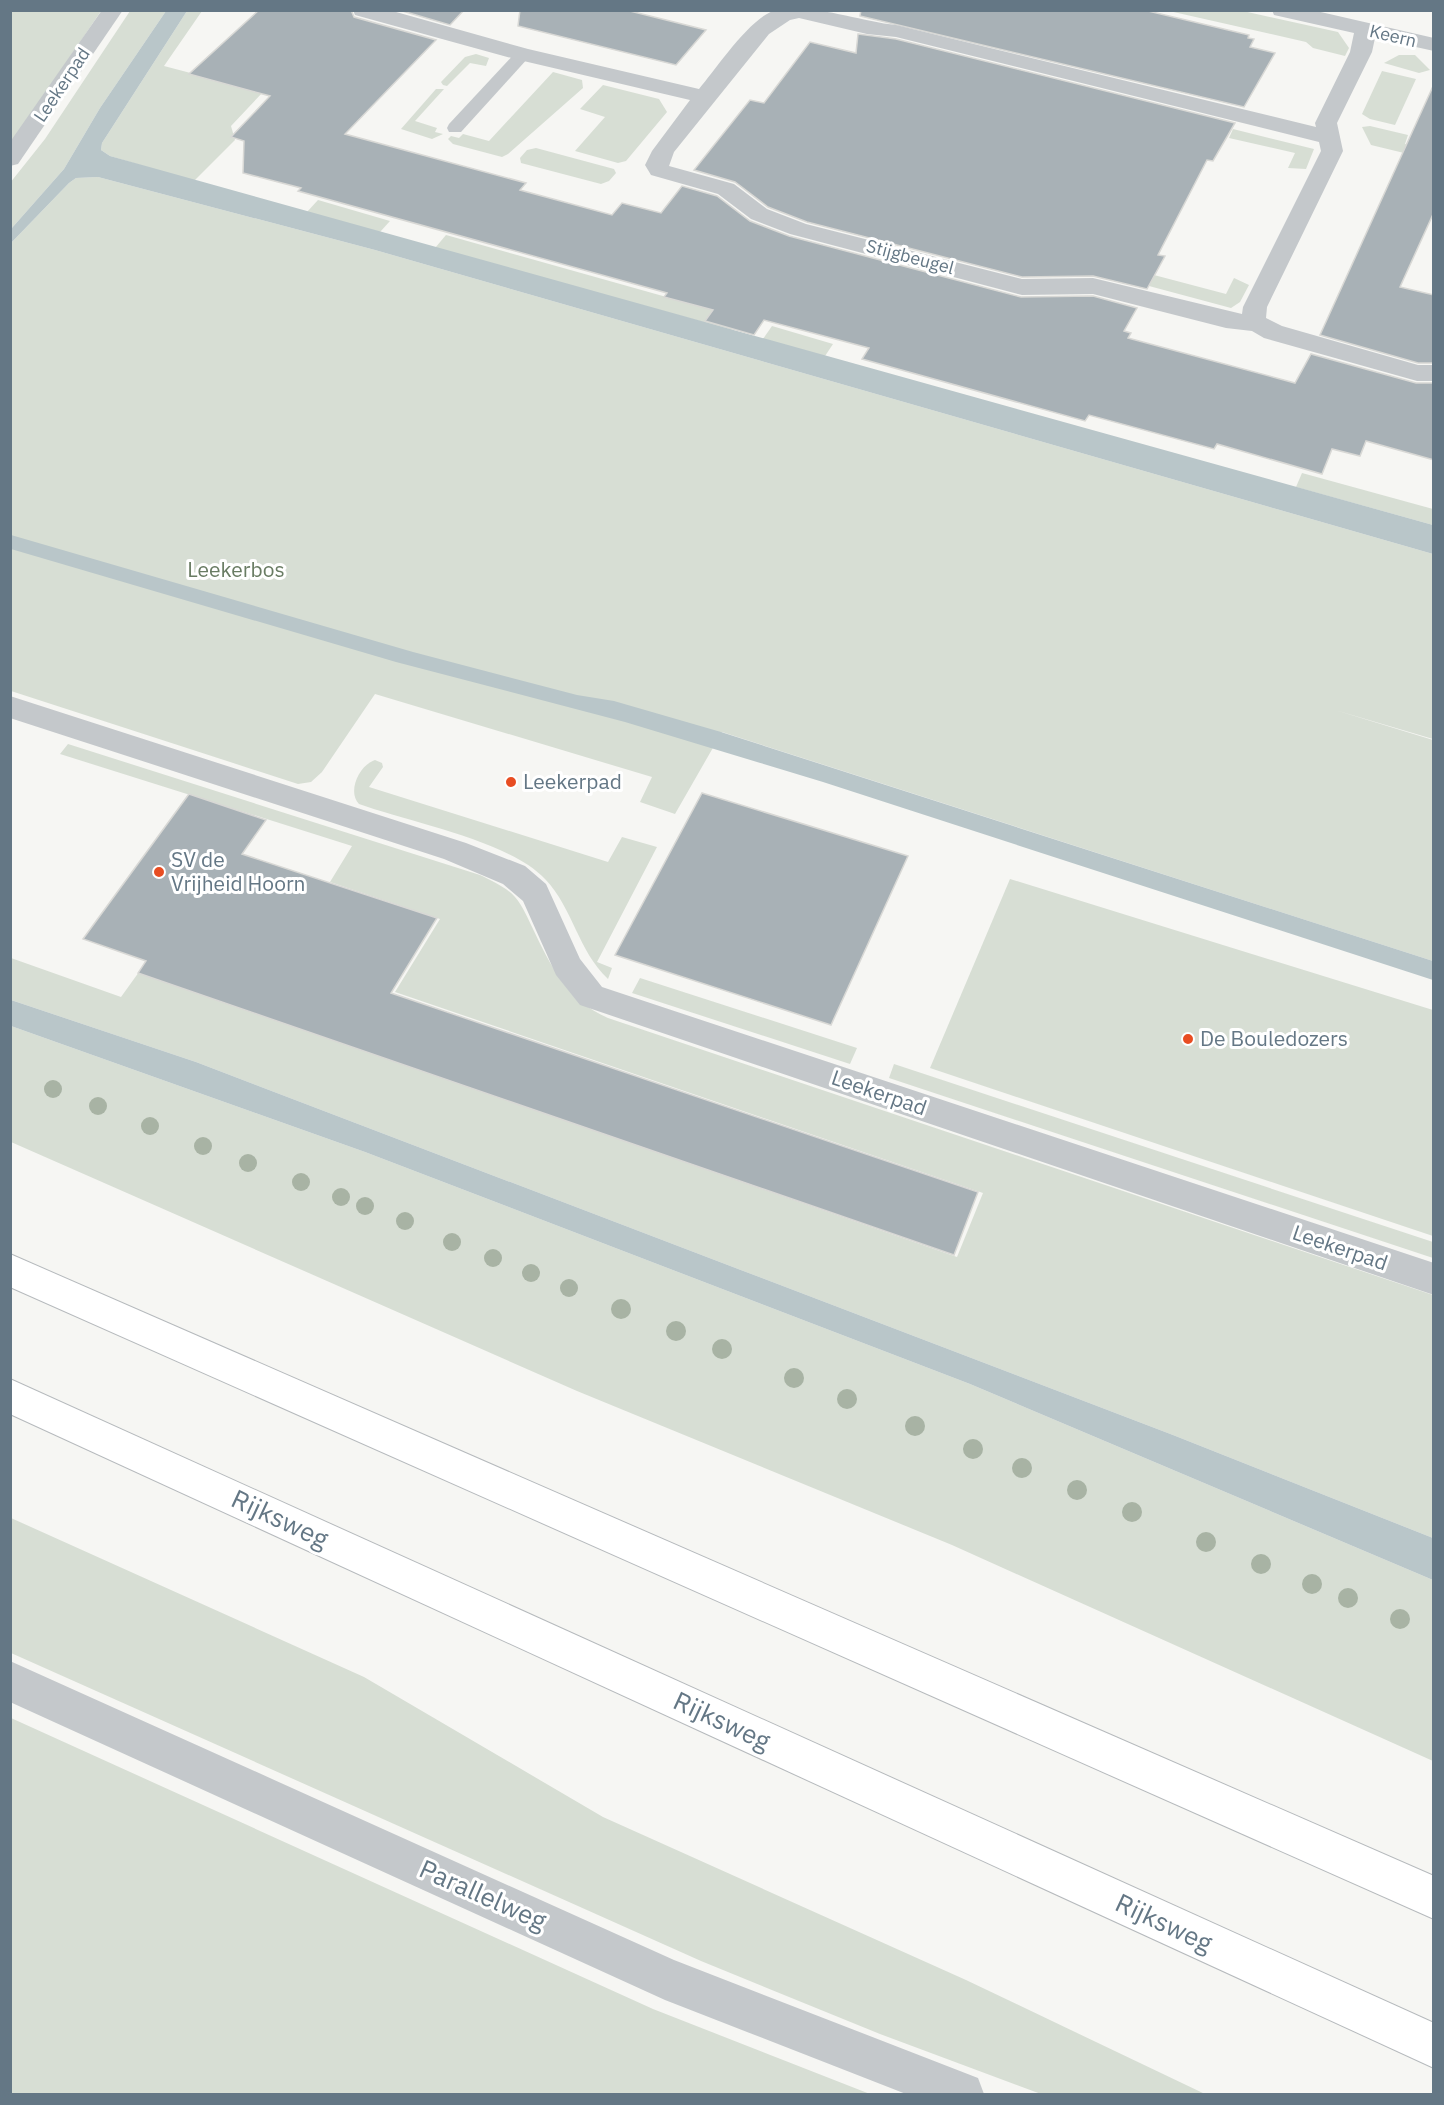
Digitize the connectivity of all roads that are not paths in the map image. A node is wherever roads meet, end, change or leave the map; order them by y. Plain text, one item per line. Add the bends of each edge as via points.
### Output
1 (113, 10) edge
2 (363, 10) edge
3 (1282, 10) edge
4 (1366, 30) junction
5 (1434, 45) edge
6 (523, 54) junction
7 (704, 97) junction
8 (455, 128) dead end
9 (1331, 138) junction
10 (10, 159) edge
11 (1258, 324) junction
12 (1434, 373) edge
13 (10, 706) edge
14 (10, 1269) edge
15 (1434, 1280) edge
16 (10, 1396) edge
17 (10, 1681) edge
18 (1434, 1898) edge
19 (1434, 2046) edge
20 (962, 2094) edge

1 - 10 street, Leekerpad
2 - 6 street
3 - 4 street, Keern
4 - 5 street, Keern
4 - 9 street via 1361,52 1326,123
6 - 7 street
6 - 8 lane
7 - 9 street, Stijgbeugel via 761,29 783,15 799,12 896,31
7 - 11 street, Stijgbeugel via 663,151 659,170 726,189 759,214 798,229 1022,286 1093,286 1226,321
9 - 11 street via 1332,151 1255,307
11 - 12 street, Stijgbeugel via 1417,373
13 - 15 street, Leekerpad via 455,850 514,875 535,893 567,966 591,996
14 - 18 highway
16 - 19 highway, Rijksweg
17 - 20 street, Parallelweg via 665,1978

